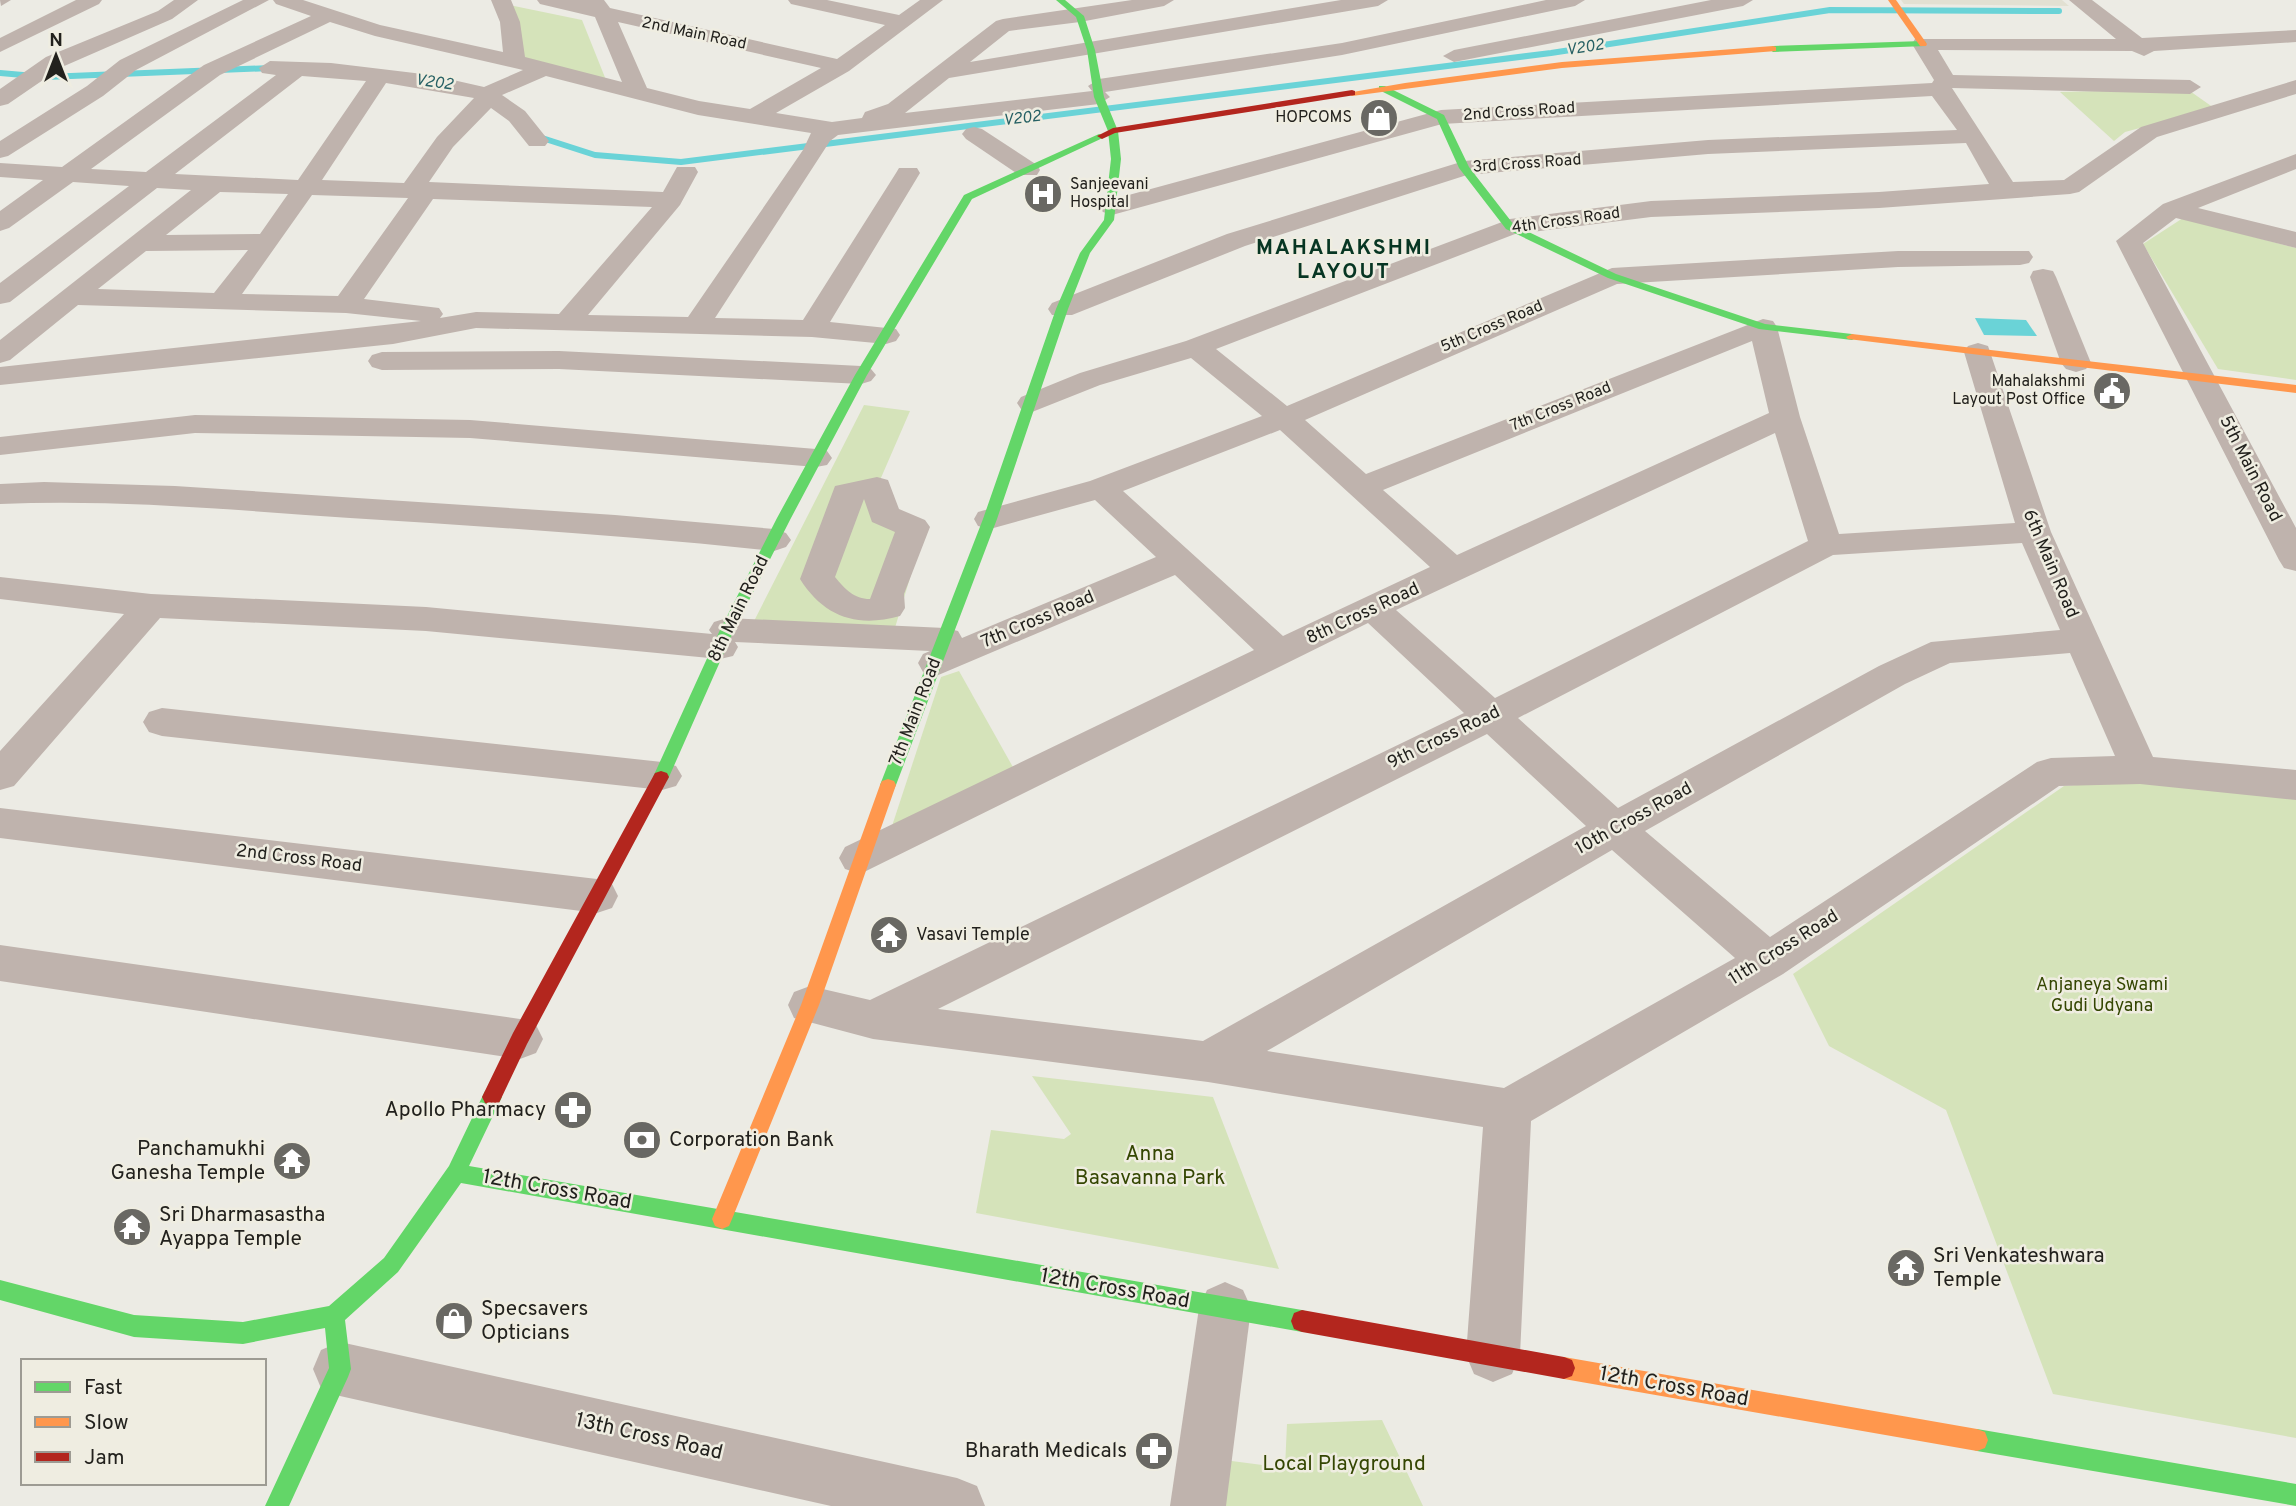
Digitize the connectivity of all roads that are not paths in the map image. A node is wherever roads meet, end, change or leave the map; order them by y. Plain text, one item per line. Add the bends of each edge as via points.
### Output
1 (52, 0) edge
2 (92, 0) edge
3 (188, 0) edge
4 (259, 0) edge
5 (283, 0) edge
6 (501, 0) edge
7 (547, 0) edge
8 (628, 0) edge
9 (798, 0) edge
10 (933, 0) edge
11 (1164, 0) edge
12 (1378, 0) edge
13 (1575, 0) edge
14 (1743, 0) edge
15 (2079, 0) edge
16 (1055, 1) edge
17 (598, 7) edge
18 (1897, 7) edge
19 (329, 15) junction
20 (1080, 16) junction
21 (901, 22) junction
22 (0, 26) edge
23 (1421, 30) junction
24 (2296, 36) edge
25 (2226, 40) junction
26 (1923, 44) junction
27 (2139, 45) junction
28 (0, 46) edge
29 (1091, 50) junction
30 (1454, 56) junction
31 (2261, 60) dead end
32 (515, 61) junction
33 (841, 66) junction
34 (297, 69) junction
35 (543, 69) junction
36 (942, 72) junction
37 (209, 74) junction
38 (1471, 75) junction
39 (380, 76) junction
40 (2292, 79) edge
41 (1942, 85) junction
42 (2190, 87) junction
43 (1382, 88) junction
44 (1099, 92) junction
45 (486, 94) junction
46 (638, 94) junction
47 (0, 99) edge
48 (2243, 103) junction
49 (1441, 117) junction
50 (751, 118) junction
51 (1113, 131) junction
52 (974, 134) dead end
53 (1974, 135) junction
54 (827, 136) junction
55 (537, 141) dead end
56 (0, 150) edge
57 (1464, 168) junction
58 (2288, 169) edge
59 (0, 170) edge
60 (1028, 170) junction
61 (686, 172) dead end
62 (908, 173) dead end
63 (65, 176) junction
64 (153, 180) junction
65 (214, 184) junction
66 (305, 188) junction
67 (2005, 190) junction
68 (425, 192) junction
69 (671, 200) junction
70 (1112, 207) junction
71 (2172, 209) junction
72 (0, 223) edge
73 (1510, 227) junction
74 (2296, 240) edge
75 (268, 242) junction
76 (142, 243) junction
77 (2020, 257) dead end
78 (1612, 276) junction
79 (2043, 276) dead end
80 (0, 296) edge
81 (75, 297) junction
82 (222, 301) junction
83 (346, 305) junction
84 (1062, 309) junction
85 (477, 320) junction
86 (569, 320) junction
87 (696, 326) junction
88 (1763, 327) junction
89 (812, 329) junction
90 (886, 335) junction
91 (1196, 347) junction
92 (1978, 352) junction
93 (0, 354) edge
94 (382, 361) dead end
95 (2076, 363) junction
96 (862, 375) junction
97 (0, 376) edge
98 (2204, 378) junction
99 (2296, 389) edge
100 (1031, 403) junction
101 (1785, 417) junction
102 (1284, 418) junction
103 (0, 446) edge
104 (816, 458) junction
105 (1101, 488) junction
106 (1359, 488) junction
107 (0, 494) edge
108 (990, 519) junction
109 (2034, 532) junction
110 (774, 540) junction
111 (1826, 545) junction
112 (2296, 559) edge
113 (1178, 561) junction
114 (1455, 571) junction
115 (0, 588) edge
116 (151, 606) junction
117 (1372, 607) junction
118 (723, 638) junction
119 (2082, 640) junction
120 (940, 652) junction
121 (1280, 653) junction
122 (1492, 715) junction
123 (162, 722) dead end
124 (2140, 770) junction
125 (0, 776) edge
126 (662, 776) junction
127 (2296, 785) edge
128 (0, 822) edge
129 (1615, 829) junction
130 (860, 858) junction
131 (597, 896) junction
132 (1768, 961) junction
133 (0, 962) edge
134 (810, 1005) junction
135 (873, 1020) junction
136 (520, 1039) junction
137 (1208, 1062) junction
138 (1508, 1110) junction
139 (456, 1173) junction
140 (722, 1219) junction
141 (0, 1290) edge
142 (1224, 1308) junction
143 (334, 1316) junction
144 (1493, 1355) junction
145 (340, 1369) junction
146 (2296, 1496) edge
147 (277, 1506) edge
148 (957, 1506) edge
149 (1198, 1506) edge

1 - 22 street
2 - 28 street
3 - 47 street via 165,15 54,62
4 - 56 street via 128,65
5 - 19 street
6 - 32 street via 510,22
7 - 17 street, 2nd Main Road
8 - 17 street
9 - 21 street
10 - 21 street
11 - 20 street
12 - 23 street
12 - 29 street
13 - 23 street
14 - 30 street
15 - 27 street
16 - 20 street
17 - 33 street, 2nd Main Road
17 - 46 street
18 - 26 street
19 - 32 street via 375,30
19 - 37 street
20 - 29 street
20 - 36 street via 1003,25
21 - 33 street
23 - 30 street
23 - 44 street
24 - 25 street
25 - 27 street
25 - 31 street
26 - 27 street
26 - 38 street, 8th Main Road via 1686,52
26 - 41 street
27 - 42 street
29 - 36 street
29 - 44 street
30 - 38 street
32 - 35 street
33 - 50 street
34 - 37 street
34 - 39 street
34 - 64 street
35 - 45 street
35 - 46 street
36 - 54 street via 896,109
37 - 63 street
38 - 43 street, 8th Main Road
39 - 45 street
39 - 66 street
40 - 48 street, 4th Cross Road
41 - 42 street, 2nd Cross Road
41 - 49 street, 2nd Cross Road
41 - 53 street
42 - 48 street
43 - 49 street
43 - 51 street, 8th Main Road
44 - 51 street
44 - 54 street
45 - 55 street via 517,116
45 - 68 street via 484,103 445,142 416,183
46 - 50 street
48 - 67 street, 4th Cross Road via 2149,132 2070,187
49 - 57 street
49 - 70 street, 2nd Cross Road
50 - 54 street
51 - 60 street, 8th Main Road
51 - 70 street
52 - 60 street
53 - 57 street, 3rd Cross Road via 1708,147
53 - 67 street
54 - 87 street
57 - 73 street
57 - 84 street, 3rd Cross Road via 1236,240
58 - 71 street
59 - 63 street
60 - 90 street, 8th Main Road via 968,197
61 - 69 street
62 - 89 street
63 - 64 street
63 - 72 street
64 - 65 street
64 - 80 street
65 - 66 street
65 - 76 street
66 - 68 street
66 - 75 street
67 - 73 street, 4th Cross Road via 1651,209
68 - 69 street
68 - 83 street
69 - 86 street
70 - 84 street, 7th Main Road
71 - 74 street
71 - 98 street, 5th Main Road via 2129,241
73 - 78 street
73 - 91 street, 4th Cross Road
75 - 76 street
75 - 82 street
76 - 81 street
77 - 78 street, 5th Cross Road via 1898,259
78 - 88 street
78 - 102 street, 5th Cross Road
79 - 95 street
81 - 82 street
81 - 93 street
82 - 83 street
83 - 85 street
84 - 100 street, 7th Main Road
85 - 86 street
85 - 97 street via 393,335
86 - 87 street
87 - 89 street
88 - 92 street
88 - 101 street
88 - 106 street, 7th Cross Road
89 - 90 street
90 - 96 street, 8th Main Road
91 - 100 street, 4th Cross Road via 1090,379
91 - 102 street
92 - 95 street
92 - 109 street, 6th Main Road
94 - 96 street via 559,360
95 - 98 street
96 - 104 street, 8th Main Road
98 - 99 street
98 - 112 street, 5th Main Road
100 - 108 street, 7th Main Road
101 - 111 street
101 - 114 street, 8th Cross Road
102 - 105 street, 5th Cross Road
102 - 106 street
103 - 104 street via 195,424 470,429
104 - 110 street, 8th Main Road
105 - 108 street, 5th Cross Road
105 - 113 street
106 - 114 street
107 - 110 street via 190,496
108 - 120 street, 7th Main Road
109 - 111 street, 9th Cross Road
109 - 119 street, 6th Main Road
110 - 118 street, 8th Main Road
111 - 122 street, 9th Cross Road
113 - 120 street, 7th Cross Road
113 - 121 street
114 - 117 street, 8th Cross Road
115 - 116 street
116 - 118 street
116 - 125 street
117 - 121 street, 8th Cross Road
117 - 122 street
118 - 120 street
118 - 126 street, 8th Main Road
119 - 124 street, 6th Main Road
119 - 129 street, 10th Cross Road via 1944,651 1892,675
120 - 130 street, 7th Main Road
121 - 130 street, 8th Cross Road
122 - 129 street
122 - 135 street, 9th Cross Road
123 - 126 street
124 - 127 street, 11th Cross Road
124 - 132 street, 11th Cross Road via 2052,772
126 - 131 street, 8th Main Road
128 - 131 street, 2nd Cross Road
129 - 132 street
129 - 137 street, 10th Cross Road
130 - 134 street, 7th Main Road
131 - 136 street, 8th Main Road
132 - 138 street, 11th Cross Road
133 - 136 street
134 - 135 street
134 - 140 street, 7th Main Road
135 - 137 street
136 - 139 street, 8th Main Road
137 - 138 street
138 - 144 street
139 - 140 street, 12th Cross Road
139 - 143 street via 391,1265
140 - 142 street, 12th Cross Road
141 - 143 street via 134,1326 243,1333
142 - 144 street, 12th Cross Road
142 - 149 street
143 - 145 street
144 - 146 street, 12th Cross Road
145 - 147 street
145 - 148 street, 13th Cross Road

